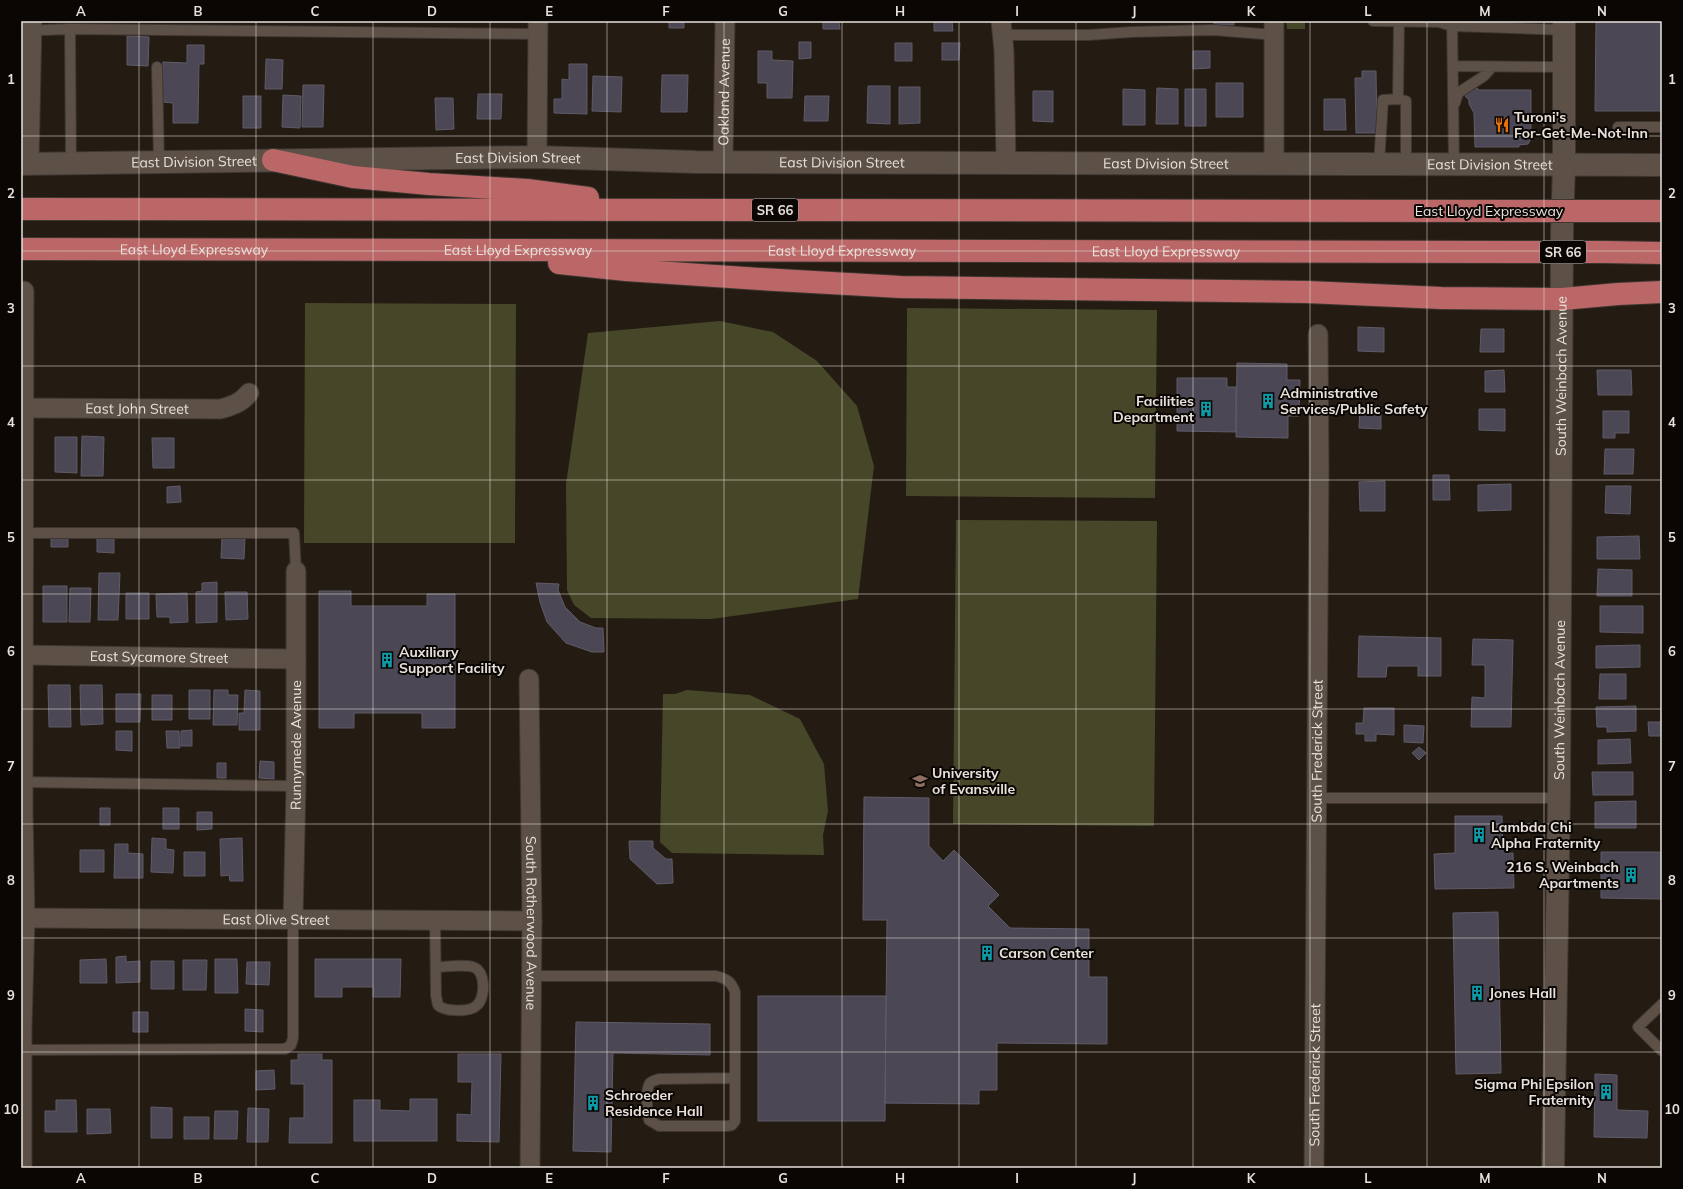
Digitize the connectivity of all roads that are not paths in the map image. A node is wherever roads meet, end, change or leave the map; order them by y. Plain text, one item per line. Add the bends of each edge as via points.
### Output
1 (725, 21) edge
2 (1373, 21) edge
3 (1399, 21) edge
4 (1452, 23) edge
5 (1565, 25) edge
6 (538, 27) edge
7 (28, 28) edge
8 (1002, 28) edge
9 (1274, 28) edge
10 (70, 29) junction
11 (1453, 66) junction
12 (157, 67) dead end
13 (1492, 67) junction
14 (1565, 67) junction
15 (1398, 98) junction
16 (1454, 107) junction
17 (1662, 126) edge
18 (1618, 127) dead end
19 (537, 157) junction
20 (273, 160) junction
21 (723, 162) junction
22 (159, 163) junction
23 (1006, 163) junction
24 (25, 164) edge
25 (71, 164) junction
26 (1274, 164) junction
27 (1379, 164) junction
28 (1406, 164) junction
29 (1454, 164) junction
30 (1564, 164) junction
31 (1662, 165) edge
32 (21, 209) edge
33 (670, 210) junction
34 (1662, 211) edge
35 (21, 249) edge
36 (437, 250) junction
37 (1662, 253) edge
38 (24, 291) dead end
39 (1662, 292) edge
40 (1562, 299) junction
41 (1318, 334) dead end
42 (249, 393) dead end
43 (22, 408) edge
44 (23, 533) edge
45 (296, 571) joint
46 (22, 655) edge
47 (296, 658) junction
48 (529, 679) dead end
49 (22, 782) edge
50 (296, 786) junction
51 (1316, 798) junction
52 (1559, 798) junction
53 (23, 918) edge
54 (293, 919) junction
55 (435, 920) junction
56 (532, 921) junction
57 (436, 967) junction
58 (531, 976) junction
59 (1662, 1004) edge
60 (22, 1050) edge
61 (1662, 1051) edge
62 (735, 1078) junction
63 (22, 1168) edge
64 (530, 1168) edge
65 (1314, 1168) edge
66 (1553, 1168) edge

1 - 21 street, Oakland Avenue
2 - 3 lane
3 - 4 lane
3 - 15 lane
4 - 5 lane
4 - 11 lane
5 - 14 street, South Weinbach Avenue
6 - 10 lane
6 - 19 street
7 - 10 lane
7 - 24 street
8 - 9 lane via 1089,35
8 - 23 street
9 - 26 street
10 - 25 lane
11 - 13 lane
11 - 16 lane
12 - 22 lane
13 - 14 lane
13 - 16 lane via 1484,76 1458,94
14 - 30 street, South Weinbach Avenue
15 - 27 lane via 1383,100
15 - 28 lane via 1406,101
16 - 29 lane
17 - 18 lane
19 - 20 street, East Division Street
19 - 21 street, East Division Street
20 - 22 street, East Division Street
20 - 33 highway via 353,177 527,190
21 - 23 street, East Division Street
22 - 25 street, East Division Street
23 - 26 street, East Division Street
24 - 25 street, East Division Street
26 - 27 street, East Division Street
27 - 28 street, East Division Street
28 - 29 street, East Division Street
29 - 30 street, East Division Street
30 - 31 street, East Division Street
30 - 40 street, South Weinbach Avenue
32 - 33 highway, East Lloyd Expressway / SR 66
33 - 34 highway, East Lloyd Expressway / SR 66, bridge
35 - 36 highway, East Lloyd Expressway / SR 66
36 - 37 highway, East Lloyd Expressway / SR 66, bridge
36 - 40 highway via 626,270 851,285
38 - 43 street
39 - 40 highway
40 - 52 street, South Weinbach Avenue
41 - 51 street, South Frederick Street
42 - 43 street, East John Street via 244,399 220,409
43 - 44 street
44 - 45 lane via 294,533
44 - 46 street
45 - 47 street, Runnymede Avenue
46 - 47 street, East Sycamore Street
46 - 49 street
47 - 50 street, Runnymede Avenue
48 - 56 street, South Rotherwood Avenue
49 - 50 lane
49 - 53 street
50 - 54 street, Runnymede Avenue
51 - 52 lane
51 - 65 street, South Frederick Street
52 - 66 street, South Weinbach Avenue
53 - 54 street, East Olive Street
53 - 60 street
54 - 55 street, East Olive Street
54 - 60 lane via 293,1038 291,1045 285,1049
55 - 56 street, East Olive Street
55 - 57 lane
56 - 58 street, South Rotherwood Avenue
57 - 57 lane via 436,996 442,1008 472,1009 477,1006 482,994 482,975 479,969 472,966
58 - 62 lane via 727,978 735,992
58 - 64 street, South Rotherwood Avenue
59 - 61 lane via 1638,1027
60 - 63 street
62 - 62 lane via 735,1121 732,1125 659,1126 650,1120 648,1090 649,1084 654,1081

